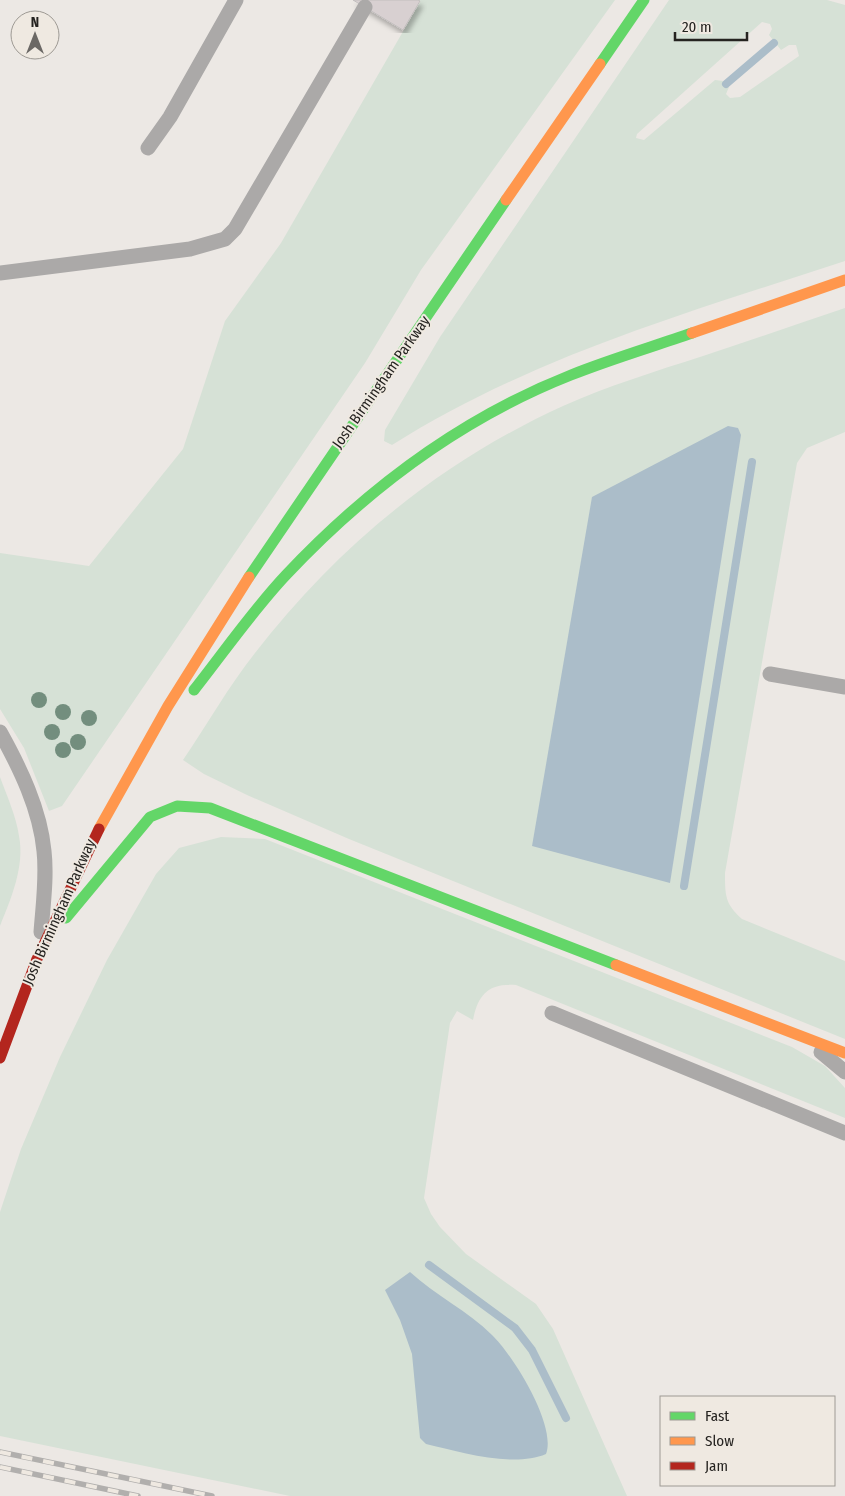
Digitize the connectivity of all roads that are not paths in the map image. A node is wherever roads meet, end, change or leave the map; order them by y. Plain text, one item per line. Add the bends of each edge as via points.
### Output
1 (236, 0) edge
2 (644, 0) edge
3 (365, 8) dead end
4 (148, 148) dead end
5 (0, 273) edge
6 (845, 280) edge
7 (770, 674) dead end
8 (845, 686) edge
9 (0, 732) edge
10 (128, 771) junction
11 (40, 951) junction
12 (552, 1013) dead end
13 (777, 1026) junction
14 (845, 1053) edge
15 (0, 1058) edge
16 (845, 1072) edge
17 (845, 1132) edge

1 - 4 lane via 170,118
2 - 10 main road, Josh Birmingham Parkway via 333,451 212,634
3 - 5 lane via 235,229 225,239 190,249
6 - 10 main road, Josh Birmingham Parkway via 570,375 490,413 415,460 348,514 285,576
7 - 8 lane
9 - 11 lane via 40,824 44,870
10 - 11 main road, Josh Birmingham Parkway
11 - 13 main road via 150,817 177,806 196,806 231,815
11 - 15 main road, Josh Birmingham Parkway
12 - 17 lane
13 - 14 main road
13 - 16 lane via 814,1046

